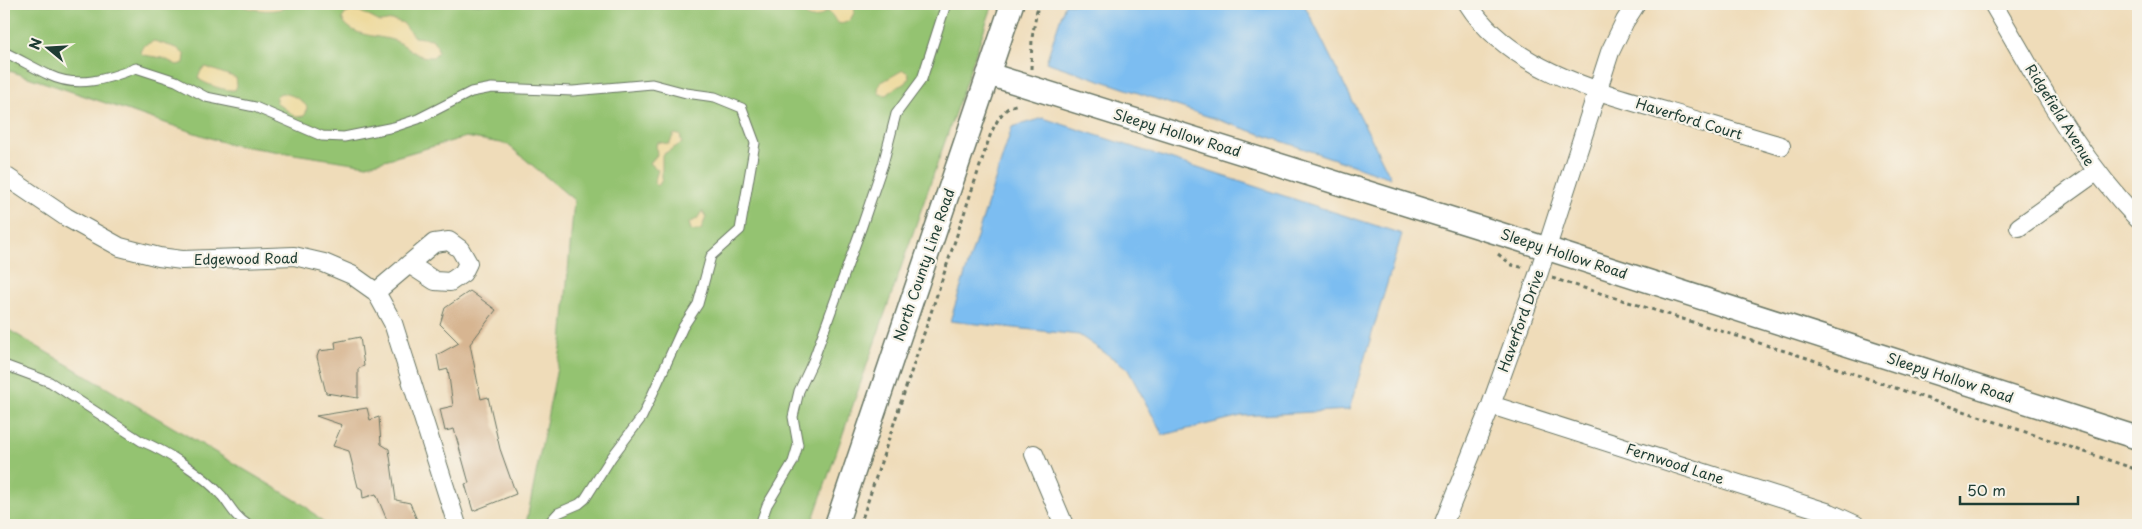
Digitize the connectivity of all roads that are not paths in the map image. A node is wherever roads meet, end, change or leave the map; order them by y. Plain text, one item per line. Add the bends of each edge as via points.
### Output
1 (946, 4) edge
2 (1012, 4) edge
3 (1468, 4) edge
4 (1636, 4) edge
5 (1994, 4) edge
6 (4, 52) edge
7 (988, 74) junction
8 (1598, 91) junction
9 (1781, 146) dead end
10 (2096, 172) junction
11 (4, 175) edge
12 (2138, 219) edge
13 (2019, 227) dead end
14 (1547, 249) junction
15 (409, 264) dead end
16 (376, 292) junction
17 (4, 365) edge
18 (1492, 405) junction
19 (2138, 438) edge
20 (1034, 454) dead end
21 (248, 525) edge
22 (457, 525) edge
23 (547, 525) edge
24 (764, 525) edge
25 (836, 525) edge
26 (1064, 525) edge
27 (1443, 525) edge
28 (1856, 525) edge

1 - 24 lane via 922,80 896,114 868,208 799,392 793,416 798,445 793,462 767,505 762,519
2 - 7 street, North County Line Road
3 - 8 street, Haverford Court via 1486,27 1538,65
4 - 8 street, Haverford Drive via 1610,52
5 - 10 street, Ridgefield Avenue via 2058,115
6 - 23 lane via 62,79 93,82 136,68 176,81 206,97 255,107 322,136 360,136 410,122 471,92 492,88 573,91 652,84 686,94 714,97 742,108 755,143 740,230 711,256 698,304 683,327 642,417 585,499 558,513
7 - 14 street, Sleepy Hollow Road
7 - 25 street, North County Line Road
8 - 9 street, Haverford Court
8 - 14 street, Haverford Drive
10 - 12 street, Ridgefield Avenue
10 - 13 street
11 - 16 street, Edgewood Road via 66,217 120,247 159,258 182,260 294,256 324,263 352,275
14 - 18 street, Haverford Drive
14 - 19 street, Sleepy Hollow Road
15 - 16 street
16 - 22 street, Edgewood Road via 393,323
17 - 21 lane via 50,382 141,441 158,448 200,476 221,496 236,518
18 - 27 street, Haverford Drive
18 - 28 street, Fernwood Lane via 1830,513
20 - 26 street

